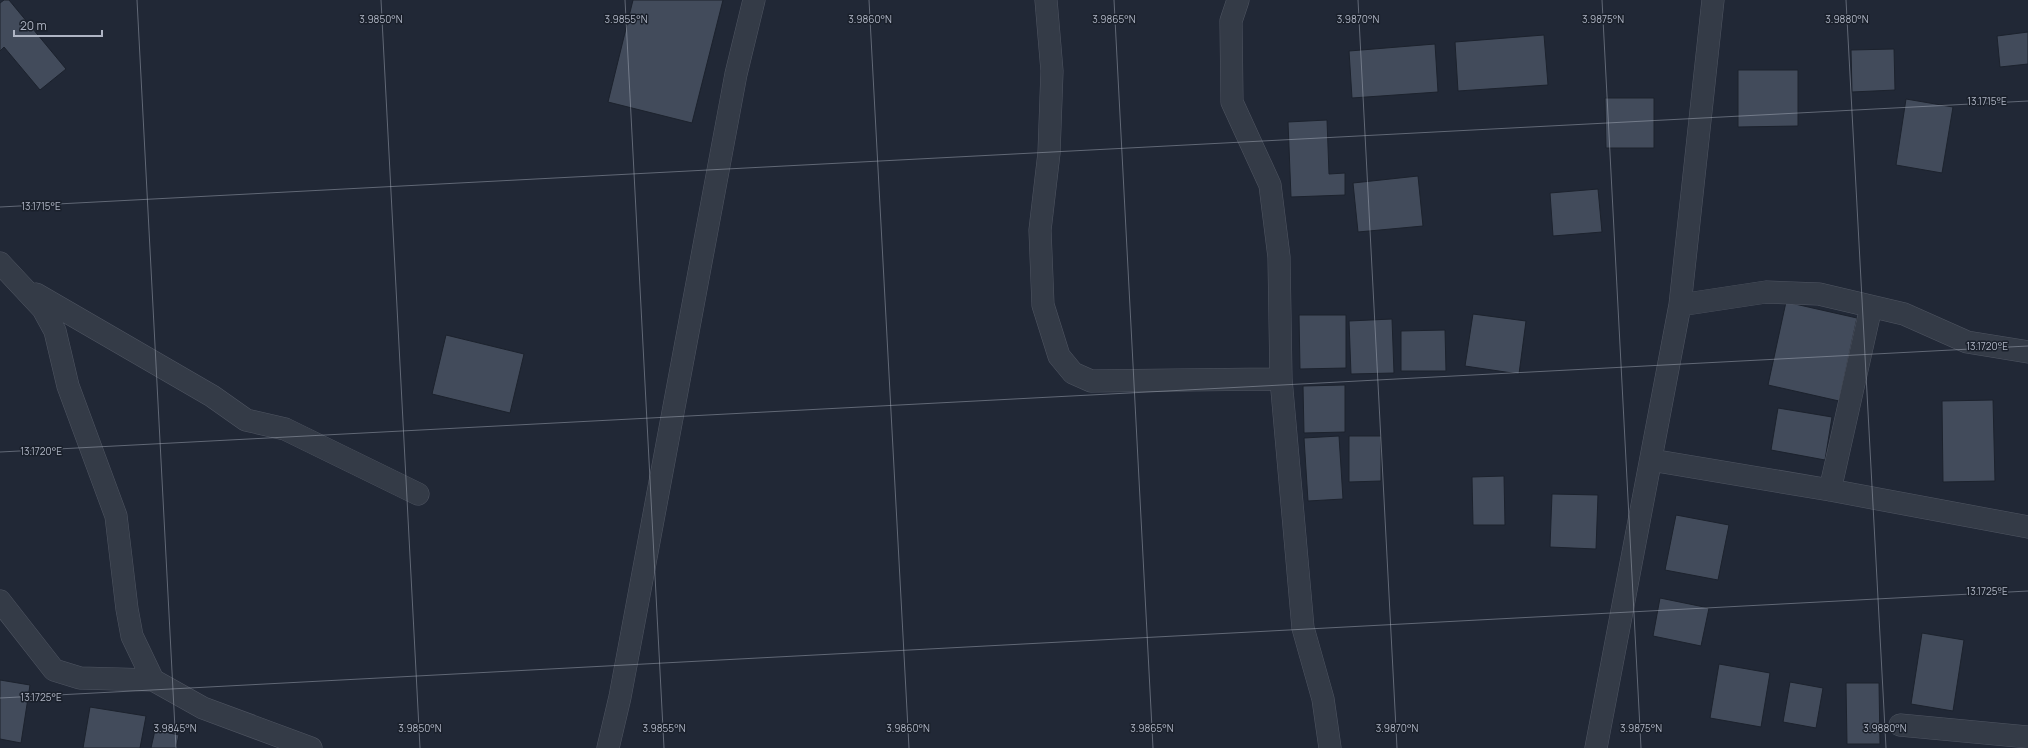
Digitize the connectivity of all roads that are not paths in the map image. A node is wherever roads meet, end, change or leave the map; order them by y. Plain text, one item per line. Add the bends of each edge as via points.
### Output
1 (754, 0) edge
2 (1046, 0) edge
3 (1238, 0) edge
4 (1713, 0) edge
5 (0, 263) edge
6 (23, 287) junction
7 (1680, 305) junction
8 (1871, 307) junction
9 (2028, 352) edge
10 (1281, 379) junction
11 (1651, 460) junction
12 (1830, 490) junction
13 (418, 494) dead end
14 (2028, 527) edge
15 (0, 601) edge
16 (153, 680) junction
17 (1900, 724) dead end
18 (2028, 737) edge
19 (311, 748) edge
20 (608, 748) edge
21 (1330, 748) edge
22 (1596, 748) edge

1 - 20 street via 736,74 625,674
2 - 10 street via 1052,71 1049,153 1040,230 1043,305 1059,356 1073,372 1091,381
3 - 10 street via 1232,21 1232,102 1270,185 1278,257
4 - 7 street
5 - 6 street
6 - 13 street via 212,396 246,420 285,430
6 - 16 street via 44,309 55,331 68,386 116,516 132,636
7 - 8 street via 1766,292 1819,294
7 - 11 street
8 - 9 street via 1904,314 1967,342
8 - 12 street
10 - 21 street via 1303,628 1323,699
11 - 12 street
11 - 22 street
12 - 14 street
15 - 16 street via 54,670 80,678
16 - 19 street via 203,708
17 - 18 street

